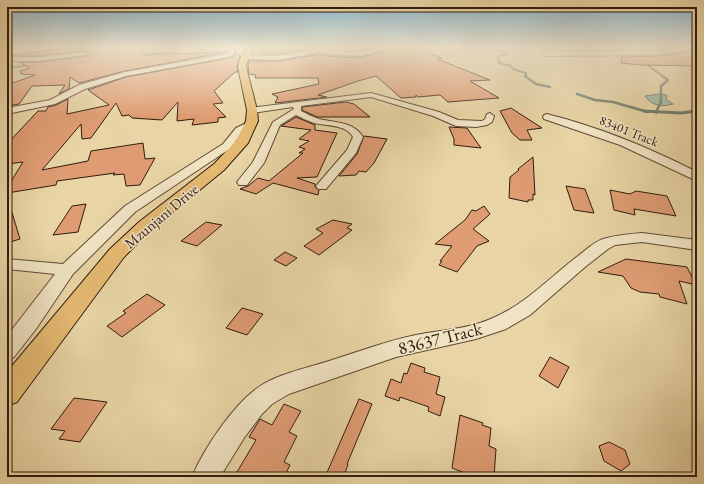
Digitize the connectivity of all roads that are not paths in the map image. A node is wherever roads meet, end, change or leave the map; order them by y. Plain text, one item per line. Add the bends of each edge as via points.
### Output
1 (144, 71) edge
2 (243, 71) edge
3 (296, 108) junction
4 (7, 111) edge
5 (490, 116) dead end
6 (252, 117) junction
7 (547, 117) dead end
8 (697, 177) edge
9 (242, 182) dead end
10 (322, 186) dead end
11 (697, 245) edge
12 (7, 264) edge
13 (67, 270) junction
14 (7, 351) edge
15 (7, 393) edge
16 (205, 477) edge

1 - 4 street via 87,86 52,102
2 - 6 main road
3 - 5 street via 371,95 436,114 456,123 484,123
3 - 6 street
3 - 9 street via 276,124 258,163
3 - 10 street via 315,120 348,128 358,137 352,151
6 - 13 street via 221,150 130,210
6 - 15 main road, Mzunjani Drive via 242,143 233,154 145,226 117,253
7 - 8 street, 83401 Track via 610,138 667,161
11 - 16 street, 83637 Track via 634,238 609,242 578,264 516,316 498,324 473,332 404,346 273,390 244,418
12 - 13 street
13 - 14 street

